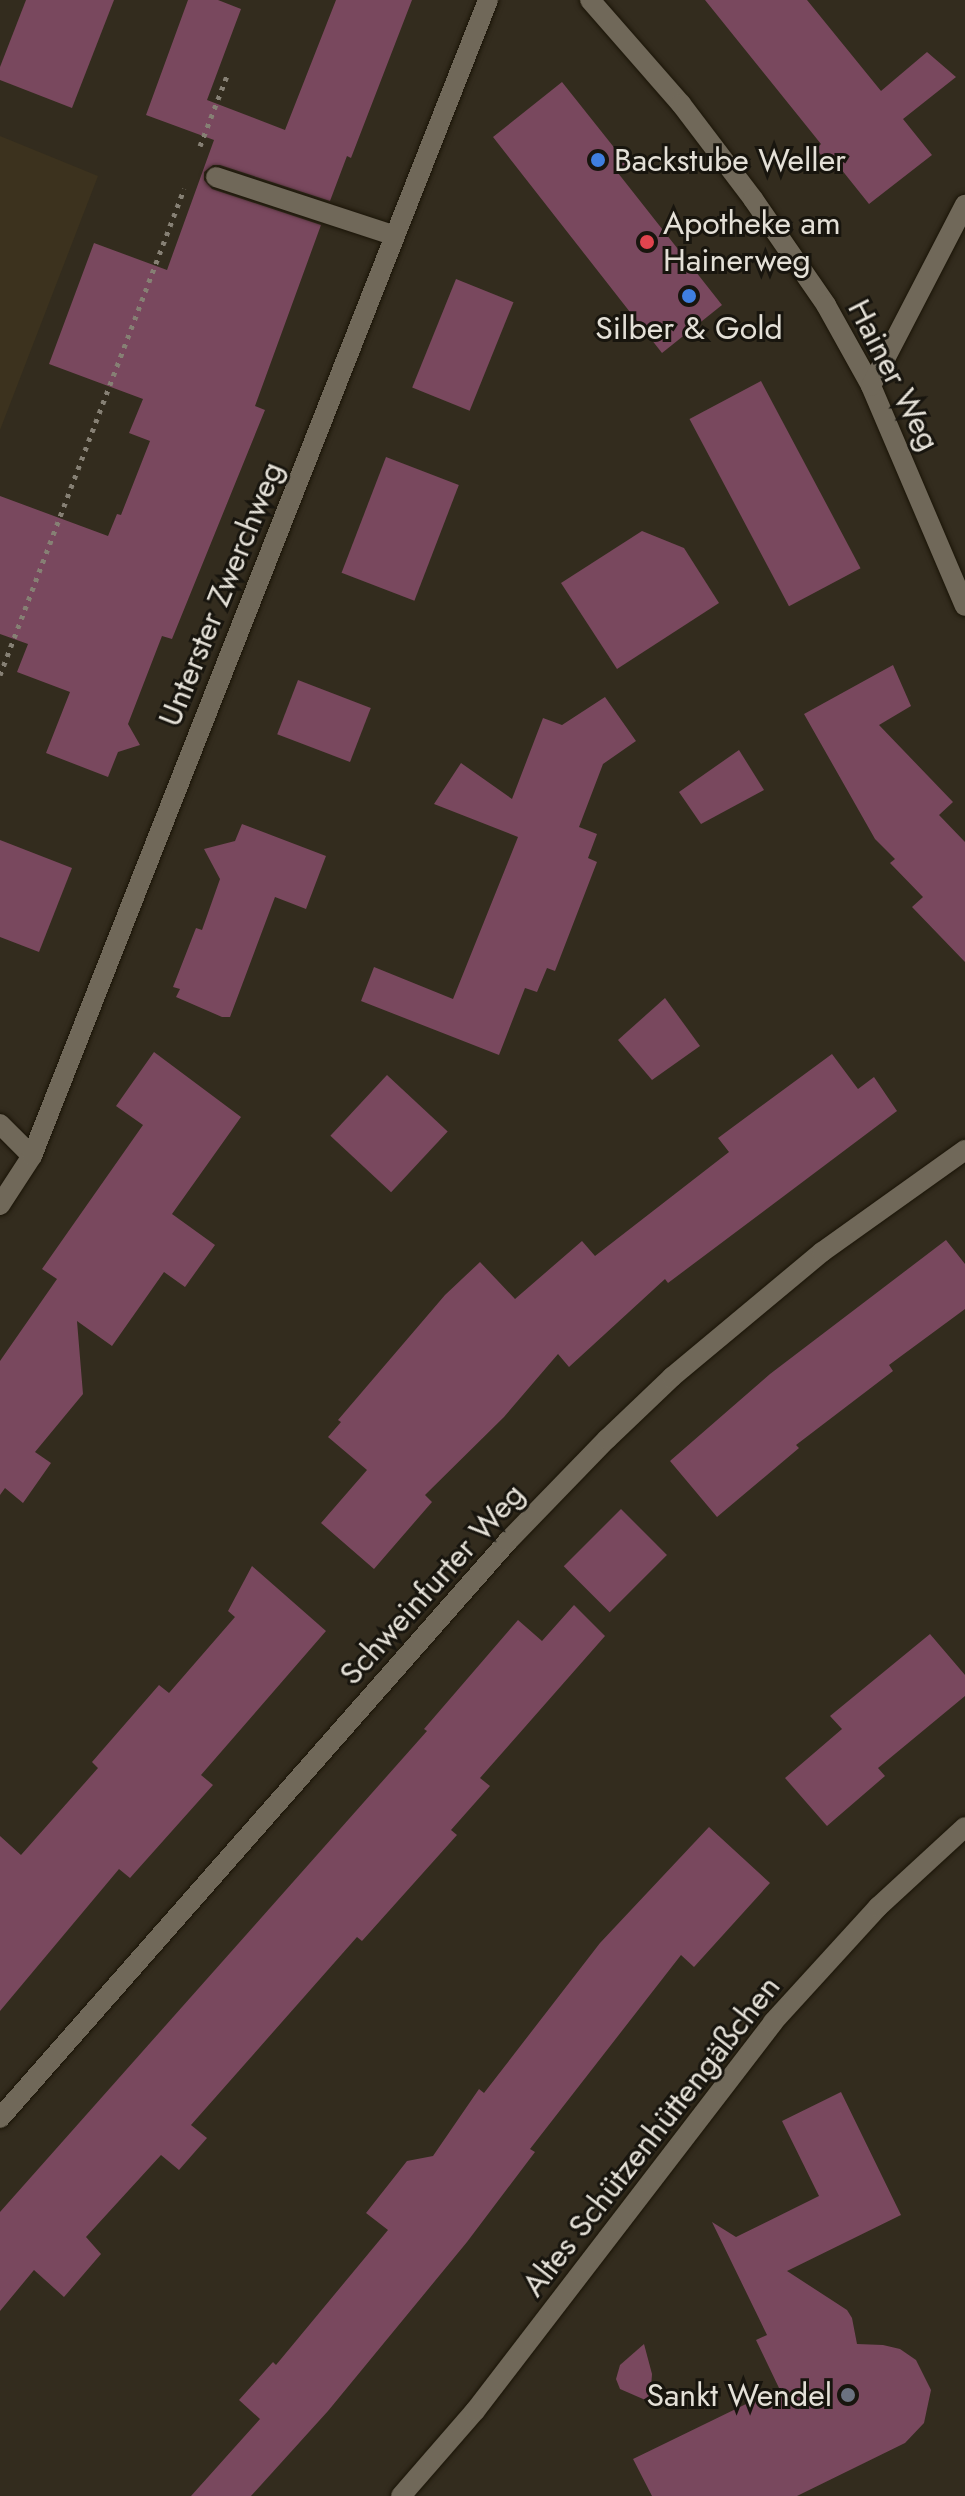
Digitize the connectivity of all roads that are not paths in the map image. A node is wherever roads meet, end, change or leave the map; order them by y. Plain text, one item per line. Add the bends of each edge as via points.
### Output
1 (488, 0) edge
2 (590, 0) edge
3 (216, 177) dead end
4 (965, 205) edge
5 (395, 236) junction
6 (871, 386) junction
7 (965, 606) edge
8 (0, 1124) edge
9 (965, 1150) edge
10 (32, 1156) junction
11 (0, 1205) edge
12 (965, 1827) edge
13 (0, 2118) edge
14 (401, 2496) edge

1 - 5 street, Unterster Zwerchweg
2 - 6 street, Hainer Weg via 681,104 753,199 826,305
3 - 5 street
4 - 6 street
5 - 10 street, Unterster Zwerchweg
6 - 7 street, Hainer Weg
8 - 10 street
9 - 13 street, Schweinfurter Weg via 822,1252 672,1377 607,1439 508,1541
10 - 11 street, Unterster Zwerchweg
12 - 14 street, Altes Schützenhüttengäßchen via 878,1907 773,2022 485,2399

